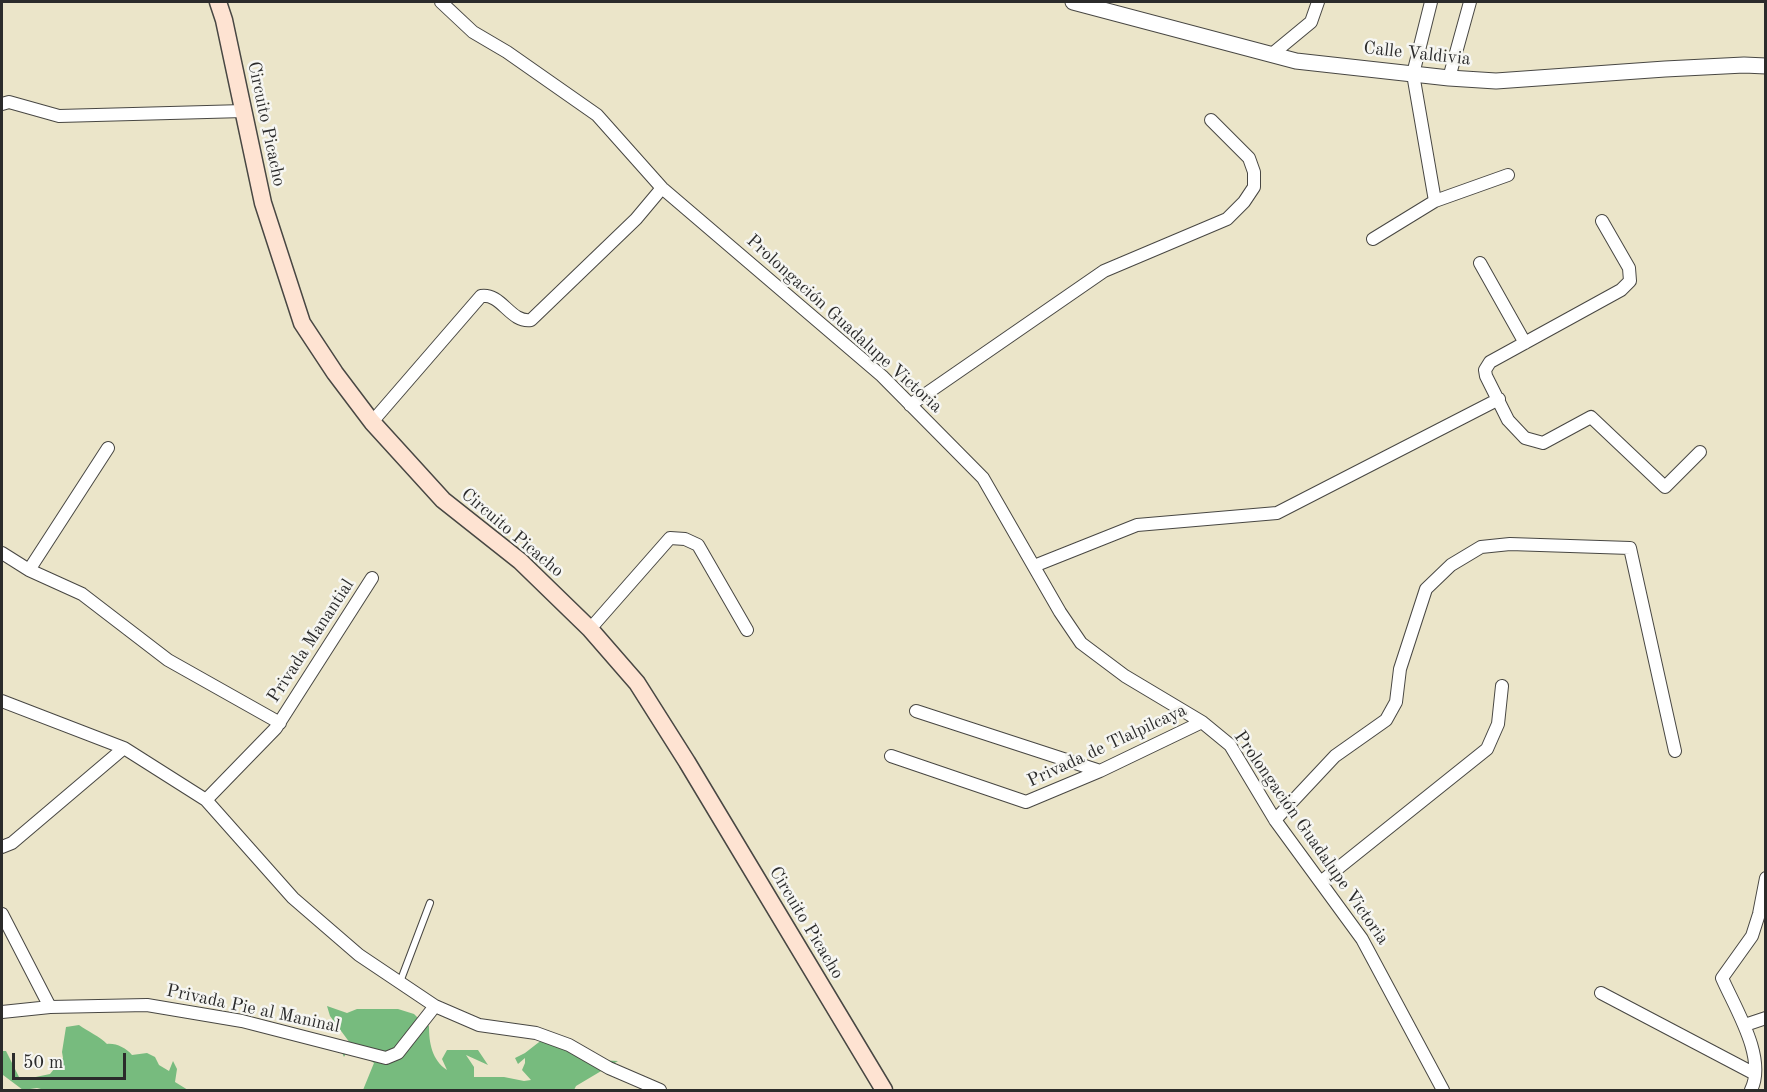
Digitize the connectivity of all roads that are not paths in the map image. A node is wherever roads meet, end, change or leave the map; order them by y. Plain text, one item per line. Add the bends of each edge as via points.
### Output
1 (218, 2) edge
2 (441, 2) edge
3 (1073, 2) edge
4 (1318, 2) edge
5 (1431, 2) edge
6 (1470, 2) edge
7 (1271, 55) junction
8 (1766, 66) edge
9 (1413, 74) junction
10 (1449, 78) junction
11 (2, 104) edge
12 (244, 111) junction
13 (1211, 120) dead end
14 (1508, 175) dead end
15 (662, 188) junction
16 (1435, 201) junction
17 (1602, 221) dead end
18 (1373, 239) dead end
19 (1480, 263) dead end
20 (1525, 343) junction
21 (1498, 399) junction
22 (910, 405) junction
23 (372, 422) junction
24 (108, 448) dead end
25 (1700, 452) dead end
26 (2, 553) edge
27 (1034, 566) junction
28 (29, 570) junction
29 (372, 578) dead end
30 (590, 629) junction
31 (747, 630) dead end
32 (1502, 686) dead end
33 (2, 701) edge
34 (916, 711) dead end
35 (1202, 722) junction
36 (280, 723) junction
37 (124, 748) junction
38 (1676, 752) dead end
39 (891, 756) dead end
40 (1100, 771) junction
41 (206, 800) junction
42 (1275, 820) junction
43 (2, 847) edge
44 (1766, 879) edge
45 (1322, 881) junction
46 (430, 903) dead end
47 (2, 914) edge
48 (400, 982) junction
49 (1601, 993) dead end
50 (435, 1006) junction
51 (50, 1008) junction
52 (2, 1012) edge
53 (1766, 1018) edge
54 (1745, 1025) junction
55 (1755, 1074) junction
56 (660, 1090) edge
57 (884, 1090) edge
58 (1443, 1090) edge
59 (1751, 1090) edge

1 - 12 main road, Circuito Picacho
2 - 15 street, Prolongación Guadalupe Victoria via 473,32 597,115
3 - 7 street, Calle Valdivia
4 - 7 street via 1311,22
5 - 9 street
6 - 10 street
7 - 9 street, Calle Valdivia
8 - 10 street, Calle Valdivia via 1496,81
9 - 10 street, Calle Valdivia
9 - 16 street
11 - 12 street via 9,102 59,116
12 - 23 main road, Circuito Picacho via 263,203 302,323
13 - 22 street via 1249,158 1254,172 1254,187 1227,219 1104,271
14 - 16 street
15 - 22 street, Prolongación Guadalupe Victoria via 882,376
15 - 23 street via 636,219 531,320 524,321 488,295 481,297
16 - 18 street
17 - 20 street via 1629,268 1630,281 1621,290
19 - 20 street
20 - 21 street via 1490,362 1485,370
21 - 25 street via 1508,420 1525,438 1543,443 1591,417 1665,487
21 - 27 street via 1277,513 1137,525
22 - 27 street, Prolongación Guadalupe Victoria via 983,478
23 - 30 main road, Circuito Picacho via 443,500 520,561
24 - 28 street
26 - 28 street
27 - 35 street, Prolongación Guadalupe Victoria via 1081,643 1125,676
28 - 36 street via 82,594 168,660
29 - 36 street, Privada Manantial
30 - 31 street via 670,538 698,545
30 - 57 main road, Circuito Picacho via 637,683
32 - 45 street via 1498,724 1487,749
33 - 37 street
34 - 40 street
35 - 40 street, Privada de Tlalpilcaya
35 - 42 street, Prolongación Guadalupe Victoria via 1230,745
36 - 41 street, Privada Manantial
37 - 41 street
37 - 43 street via 12,843
38 - 42 street via 1630,549 1510,544 1481,547 1451,565 1426,589 1400,669 1395,702 1386,720 1335,756
39 - 40 street, Privada de Tlalpilcaya via 1026,802
41 - 48 street via 293,898 359,955
42 - 45 street, Prolongación Guadalupe Victoria
44 - 54 street via 1752,936 1722,978
45 - 58 street, Prolongación Guadalupe Victoria via 1362,939
46 - 48 lane
47 - 51 street
48 - 50 street
49 - 55 street
50 - 51 street, Privada Pie al Maninal via 398,1053 386,1058 242,1021 147,1005
50 - 56 street via 479,1025 536,1033 569,1045
51 - 52 street, Privada Pie al Maninal
53 - 54 street
54 - 55 street
55 - 59 street

